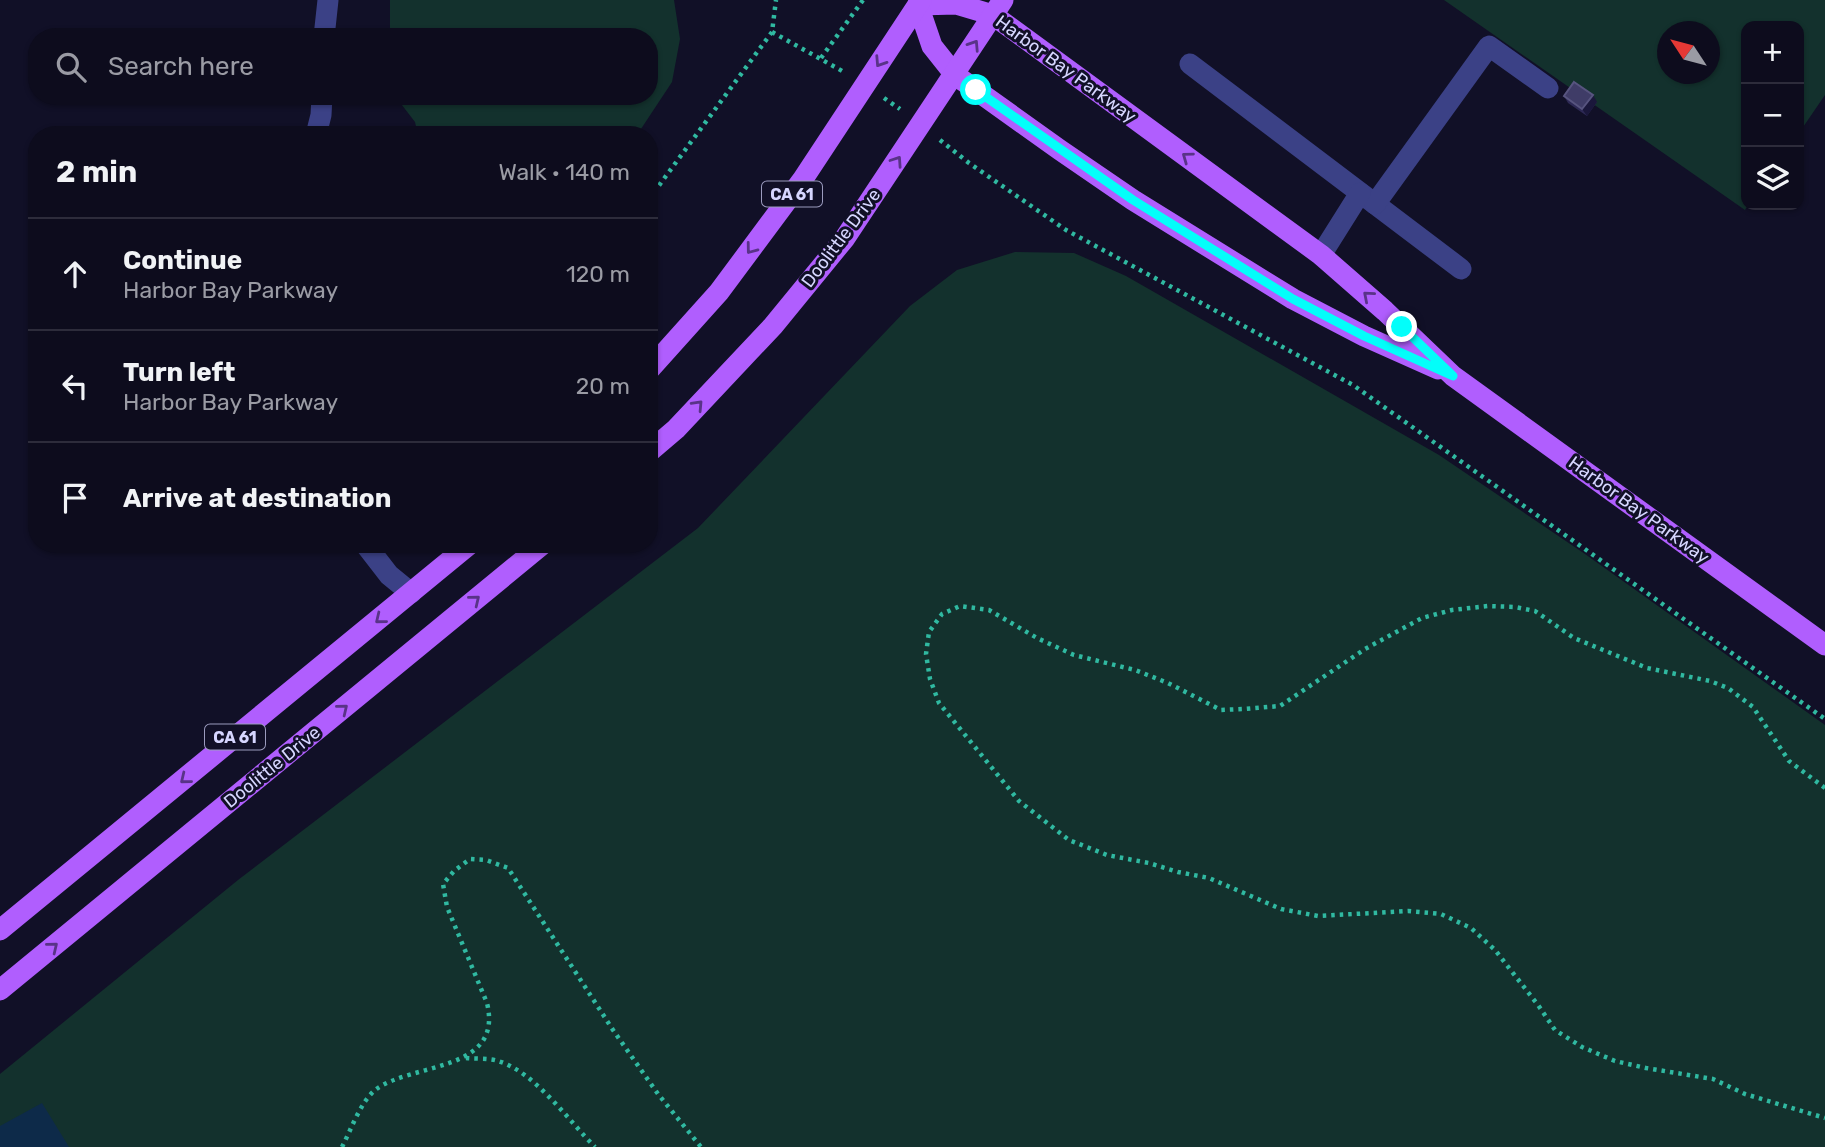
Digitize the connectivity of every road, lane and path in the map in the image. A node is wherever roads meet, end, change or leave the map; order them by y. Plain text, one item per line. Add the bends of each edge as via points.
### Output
1 (328, 0) edge
2 (776, 0) edge
3 (863, 0) edge
4 (919, 2) edge
5 (998, 8) edge
6 (325, 28) edge
7 (772, 32) junction
8 (1190, 64) dead end
9 (955, 75) junction
10 (1548, 88) dead end
11 (321, 105) edge
12 (317, 126) edge
13 (969, 163) dead end
14 (658, 187) edge
15 (1368, 199) junction
16 (1321, 255) junction
17 (1461, 269) dead end
18 (658, 360) edge
19 (1453, 376) junction
20 (658, 444) edge
21 (372, 553) edge
22 (459, 553) edge
23 (532, 553) edge
24 (411, 593) junction
25 (1825, 645) edge
26 (1825, 719) edge
27 (1825, 788) edge
28 (0, 930) edge
29 (0, 990) edge
30 (465, 1058) junction
31 (1825, 1118) edge
32 (342, 1147) edge
33 (595, 1147) edge
34 (701, 1147) edge

1 - 6 lane
2 - 7 path
3 - 7 path via 823,59
4 - 5 main road, Harbor Bay Parkway
4 - 9 main road, Harbor Bay Parkway via 932,46
4 -> 18 main road, CA 61 via 803,179 719,292
9 -> 5 main road, Doolittle Drive
16 -> 5 main road, Harbor Bay Parkway
7 - 14 path
8 - 15 lane
9 - 19 main road, Harbor Bay Parkway via 1133,200 1293,299
20 -> 9 main road, Doolittle Drive via 773,326 845,238
10 - 15 lane via 1489,46
11 - 12 lane
13 - 26 path via 1066,230 1353,385
15 - 16 lane
15 - 17 lane
19 -> 16 main road, Harbor Bay Parkway
19 - 25 main road, Harbor Bay Parkway
21 - 24 lane via 388,575
22 - 24 main road, CA 61
29 -> 23 main road, Doolittle Drive / CA 61
24 -> 28 main road, CA 61
27 - 31 path via 1789,761 1753,707 1728,688 1647,668 1574,638 1535,611 1515,607 1452,610 1422,618 1365,649 1280,706 1221,710 1135,670 1074,655 989,610 960,606 942,614 929,632 926,654 939,704 1019,801 1069,840 1107,855 1209,878 1281,909 1318,916 1408,911 1441,914 1471,928 1495,950 1555,1030 1582,1047 1615,1061 1713,1079 1745,1094
30 - 32 path via 410,1074 374,1091
30 - 33 path via 498,1061 517,1070
30 - 34 path via 478,1046 491,1019 480,980 447,907 443,884 470,859 508,868 620,1040

